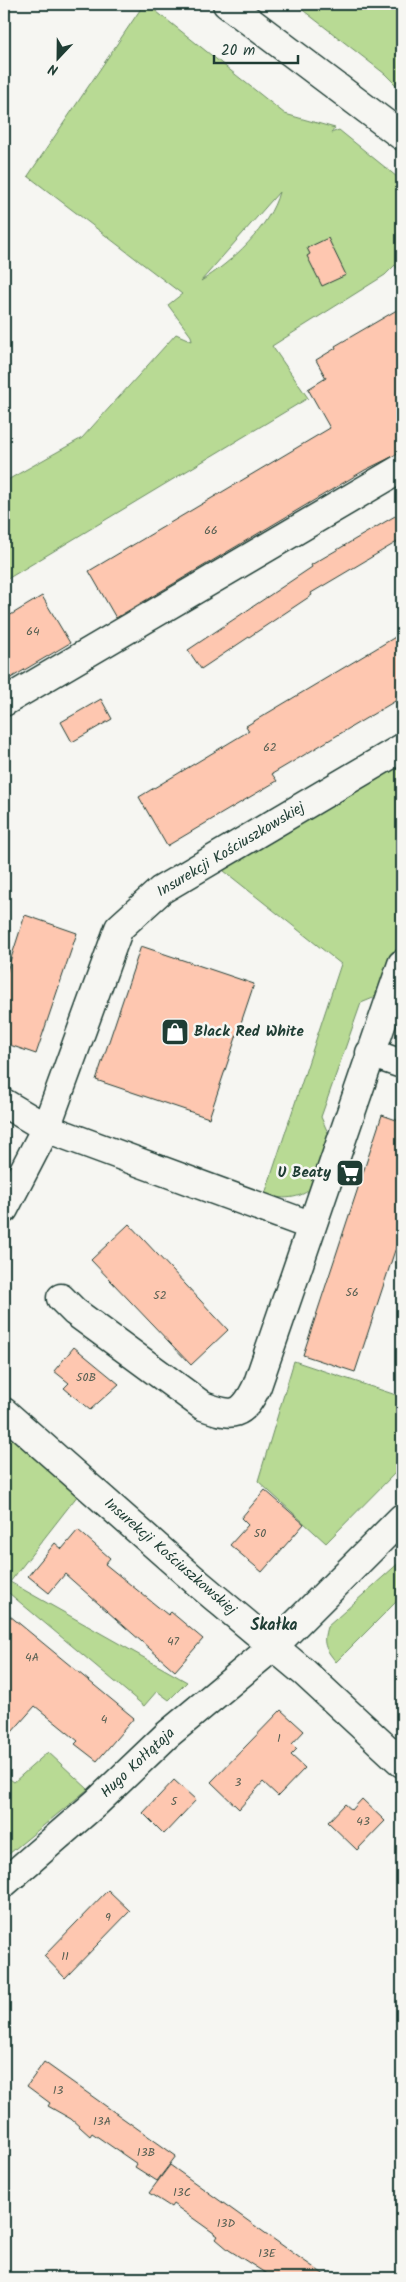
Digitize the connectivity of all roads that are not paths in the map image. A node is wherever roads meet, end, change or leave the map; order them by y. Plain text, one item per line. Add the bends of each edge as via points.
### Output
1 (227, 4) edge
2 (402, 136) edge
3 (402, 468) edge
4 (4, 702) edge
5 (402, 748) edge
6 (402, 964) edge
7 (370, 1053) junction
8 (402, 1064) edge
9 (4, 1103) edge
10 (46, 1128) junction
11 (4, 1209) edge
12 (312, 1226) junction
13 (61, 1298) dead end
14 (4, 1412) edge
15 (402, 1518) edge
16 (274, 1646) junction
17 (402, 1763) edge
18 (4, 1882) edge

1 - 2 street
3 - 4 street
5 - 10 street, Insurekcji Kościuszkowskiej via 161,890 119,928
6 - 7 street
7 - 8 street
7 - 12 street
9 - 10 street
10 - 11 street, Insurekcji Kościuszkowskiej
10 - 12 street
12 - 13 street via 257,1386 249,1403 239,1412 222,1413 202,1406 75,1312
14 - 16 street, Insurekcji Kościuszkowskiej
15 - 16 street, Hugo Kołłątaja
16 - 17 street, Insurekcji Kościuszkowskiej
16 - 18 street, Hugo Kołłątaja via 167,1735 96,1803

